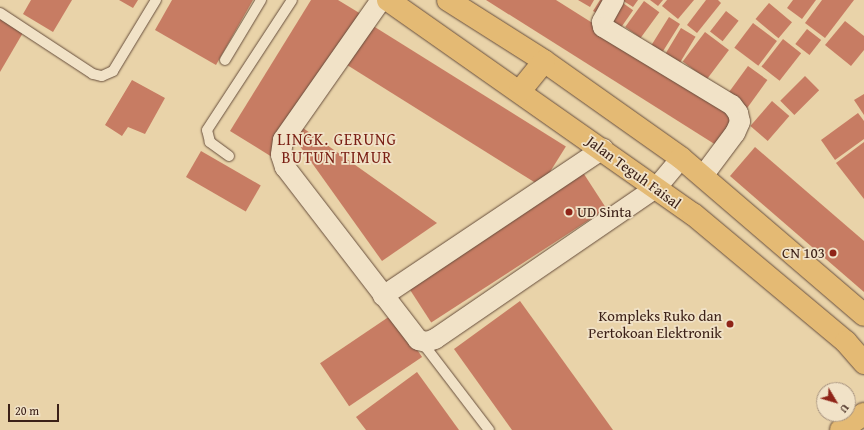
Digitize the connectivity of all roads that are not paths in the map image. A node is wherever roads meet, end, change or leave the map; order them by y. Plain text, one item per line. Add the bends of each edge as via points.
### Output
1 (156, 0) edge
2 (261, 0) edge
3 (292, 0) edge
4 (381, 0) edge
5 (388, 0) edge
6 (448, 0) edge
7 (614, 0) edge
8 (0, 13) edge
9 (225, 60) dead end
10 (544, 61) junction
11 (520, 91) junction
12 (603, 149) junction
13 (229, 156) dead end
14 (681, 158) junction
15 (703, 176) junction
16 (657, 187) junction
17 (383, 296) junction
18 (864, 315) edge
19 (420, 341) junction
20 (864, 363) edge
21 (864, 414) edge
22 (489, 430) edge
23 (841, 430) edge

1 - 8 lane via 113,70 102,76 93,74
2 - 9 lane
3 - 13 lane via 207,130 210,142
4 - 17 street via 286,136 280,151 285,167
5 - 11 highway, Jalan Teguh Faisal
6 - 10 highway
7 - 15 street via 601,25 732,105 738,113 740,122 735,133
10 - 11 highway
10 - 14 highway
11 - 12 highway, Jalan Teguh Faisal
12 - 16 highway, Jalan Teguh Faisal
12 - 17 street
14 - 15 highway
14 - 16 street
15 - 18 highway
16 - 19 street via 435,339
16 - 20 highway, Jalan Teguh Faisal via 764,272 846,342
17 - 19 street via 411,334
19 - 22 lane
21 - 23 highway

